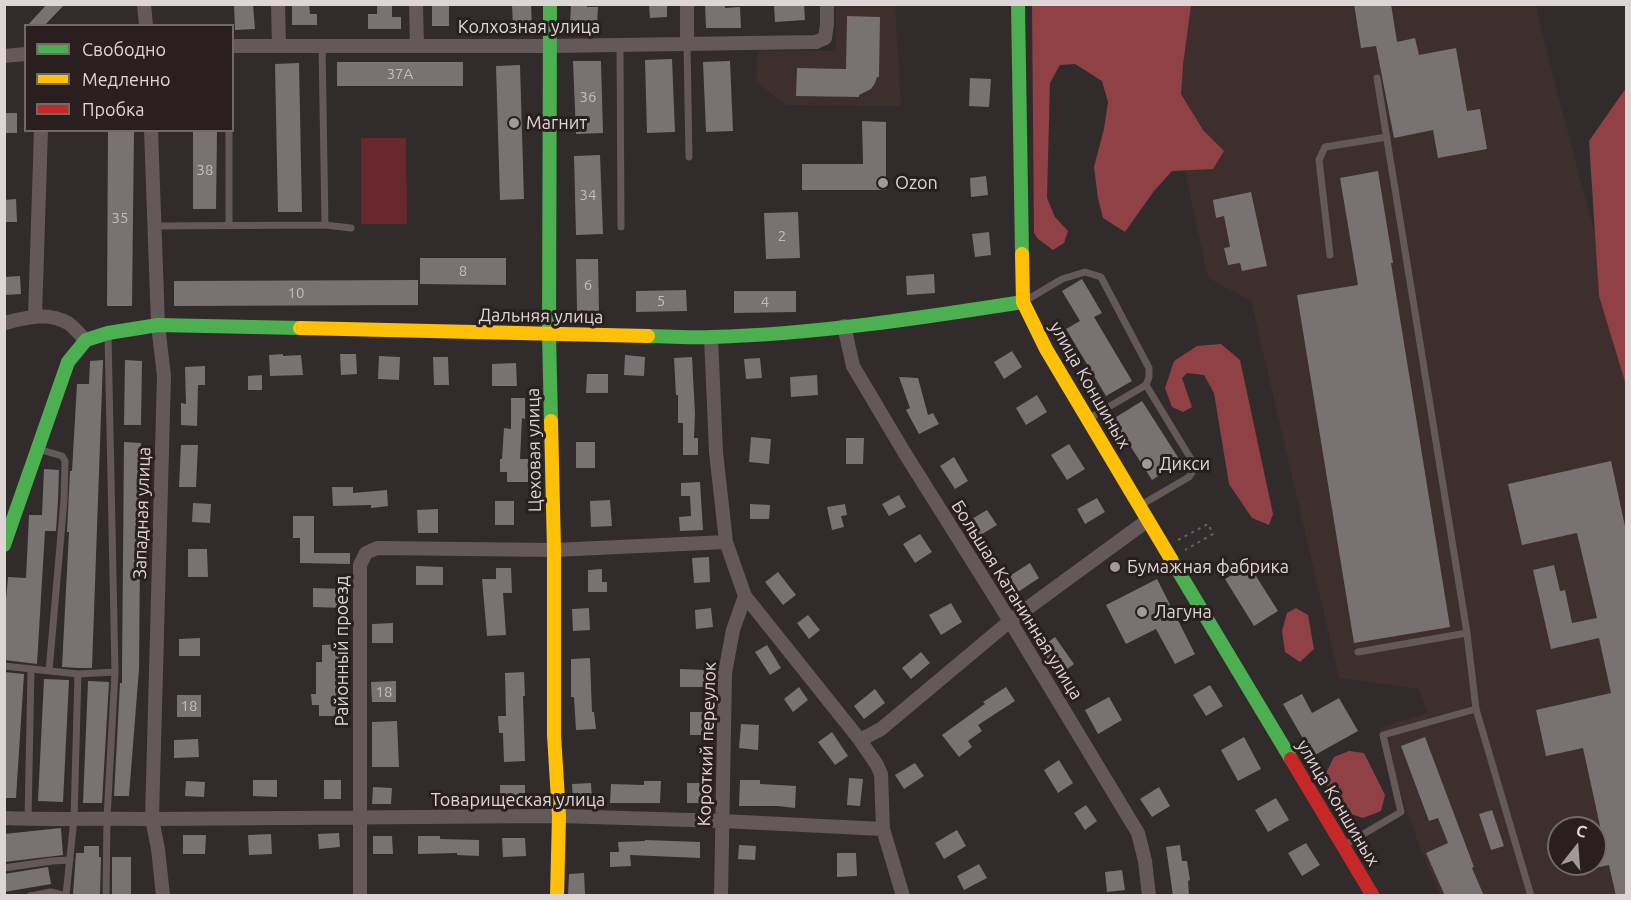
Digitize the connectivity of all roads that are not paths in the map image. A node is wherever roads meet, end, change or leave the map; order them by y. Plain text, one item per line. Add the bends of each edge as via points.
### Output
1 (144, 4) edge
2 (278, 4) edge
3 (416, 4) edge
4 (550, 4) edge
5 (687, 4) edge
6 (827, 4) edge
7 (1018, 4) edge
8 (146, 24) edge
9 (620, 44) junction
10 (687, 44) junction
11 (279, 45) junction
12 (322, 45) junction
13 (234, 46) edge
14 (417, 46) junction
15 (550, 46) junction
16 (24, 54) edge
17 (4, 56) edge
18 (1377, 78) dead end
19 (41, 132) edge
20 (151, 132) edge
21 (229, 132) edge
22 (1387, 137) junction
23 (689, 157) dead end
24 (229, 225) junction
25 (325, 225) junction
26 (154, 226) junction
27 (621, 227) dead end
28 (351, 228) dead end
29 (1330, 255) dead end
30 (1023, 302) junction
31 (35, 316) junction
32 (4, 323) edge
33 (158, 325) junction
34 (844, 326) junction
35 (108, 333) junction
36 (549, 334) junction
37 (711, 337) junction
38 (86, 340) junction
39 (1146, 385) junction
40 (1088, 419) junction
41 (38, 449) junction
42 (1139, 506) junction
43 (1148, 520) junction
44 (726, 542) junction
45 (4, 545) edge
46 (554, 550) junction
47 (745, 596) junction
48 (1010, 621) junction
49 (1467, 633) junction
50 (1358, 652) dead end
51 (4, 666) edge
52 (31, 669) junction
53 (49, 671) junction
54 (114, 672) junction
55 (78, 674) junction
56 (1476, 709) junction
57 (861, 740) junction
58 (559, 816) junction
59 (4, 818) edge
60 (107, 818) junction
61 (360, 818) junction
62 (28, 819) junction
63 (74, 819) junction
64 (152, 819) junction
65 (722, 821) junction
66 (883, 829) junction
67 (1343, 846) junction
68 (70, 860) junction
69 (4, 868) edge
70 (66, 895) edge
71 (30, 896) edge
72 (106, 896) edge
73 (163, 896) edge
74 (360, 896) edge
75 (557, 896) edge
76 (721, 896) edge
77 (903, 896) edge
78 (1149, 896) edge
79 (1373, 896) edge
80 (1531, 896) edge

1 - 8 street
2 - 11 street
3 - 14 street
4 - 15 street, Цеховая улица
5 - 10 street
6 - 10 street, Колхозная улица via 825,38 816,42
7 - 30 street, улица Коншиных
9 - 10 street, Колхозная улица
9 - 15 street, Колхозная улица
9 - 27 lane
10 - 23 lane
11 - 12 street, Колхозная улица
11 - 13 street, Колхозная улица
12 - 14 street, Колхозная улица
12 - 25 lane
14 - 15 street, Колхозная улица
15 - 36 street, Цеховая улица
16 - 17 street
18 - 22 lane
19 - 31 street
20 - 26 street, Западная улица
21 - 24 lane
22 - 29 lane via 1325,147 1319,160
22 - 49 lane
24 - 25 lane
24 - 26 lane
25 - 28 lane
26 - 33 street, Западная улица
30 - 34 street, Дальняя улица
30 - 39 lane via 1062,279 1085,272 1101,277 1149,368
30 - 40 street, улица Коншиных
31 - 32 street
31 - 38 street via 69,323
33 - 35 street, Дальняя улица
33 - 36 street, Дальняя улица
33 - 64 street, Западная улица via 164,376
34 - 37 street, Дальняя улица
34 - 48 street, Большая Катанинная улица via 853,366
35 - 38 street, Дальняя улица
35 - 54 lane
36 - 37 street, Дальняя улица
36 - 46 street, Цеховая улица
37 - 44 street via 716,452
38 - 41 street via 68,362
39 - 40 lane
39 - 42 lane via 1194,469 1189,477
40 - 42 street, улица Коншиных
41 - 45 street
41 - 53 lane via 62,456 64,461
42 - 43 street, улица Коншиных
43 - 48 street
43 - 67 street, улица Коншиных
44 - 46 street, Районный проезд
44 - 47 street
46 - 58 street, Цеховая улица via 554,735
46 - 61 street, Районный проезд via 377,548 366,553 360,565
47 - 57 street
47 - 65 street, Короткий переулок via 733,630 725,673
48 - 57 street via 880,729
48 - 78 street, Большая Катанинная улица via 1138,833
49 - 50 lane
49 - 56 lane
51 - 52 lane
52 - 53 lane
52 - 62 lane
53 - 55 lane
54 - 55 lane
54 - 60 lane
55 - 63 lane
56 - 67 lane via 1383,735 1401,812
56 - 80 lane
57 - 66 street via 880,774
58 - 61 street, Товарищеская улица
58 - 65 street, Товарищеская улица
58 - 75 street, Цеховая улица
59 - 62 street, Товарищеская улица
60 - 63 street, Товарищеская улица
60 - 64 street, Товарищеская улица
60 - 72 lane
61 - 64 street, Товарищеская улица
61 - 74 street, Районный проезд
62 - 63 street, Товарищеская улица
63 - 68 lane
64 - 73 street, Западная улица
65 - 66 street, Товарищеская улица
65 - 76 street, Короткий переулок
66 - 77 street
67 - 79 street, улица Коншиных
68 - 69 lane
68 - 70 lane
70 - 71 lane via 51,892

